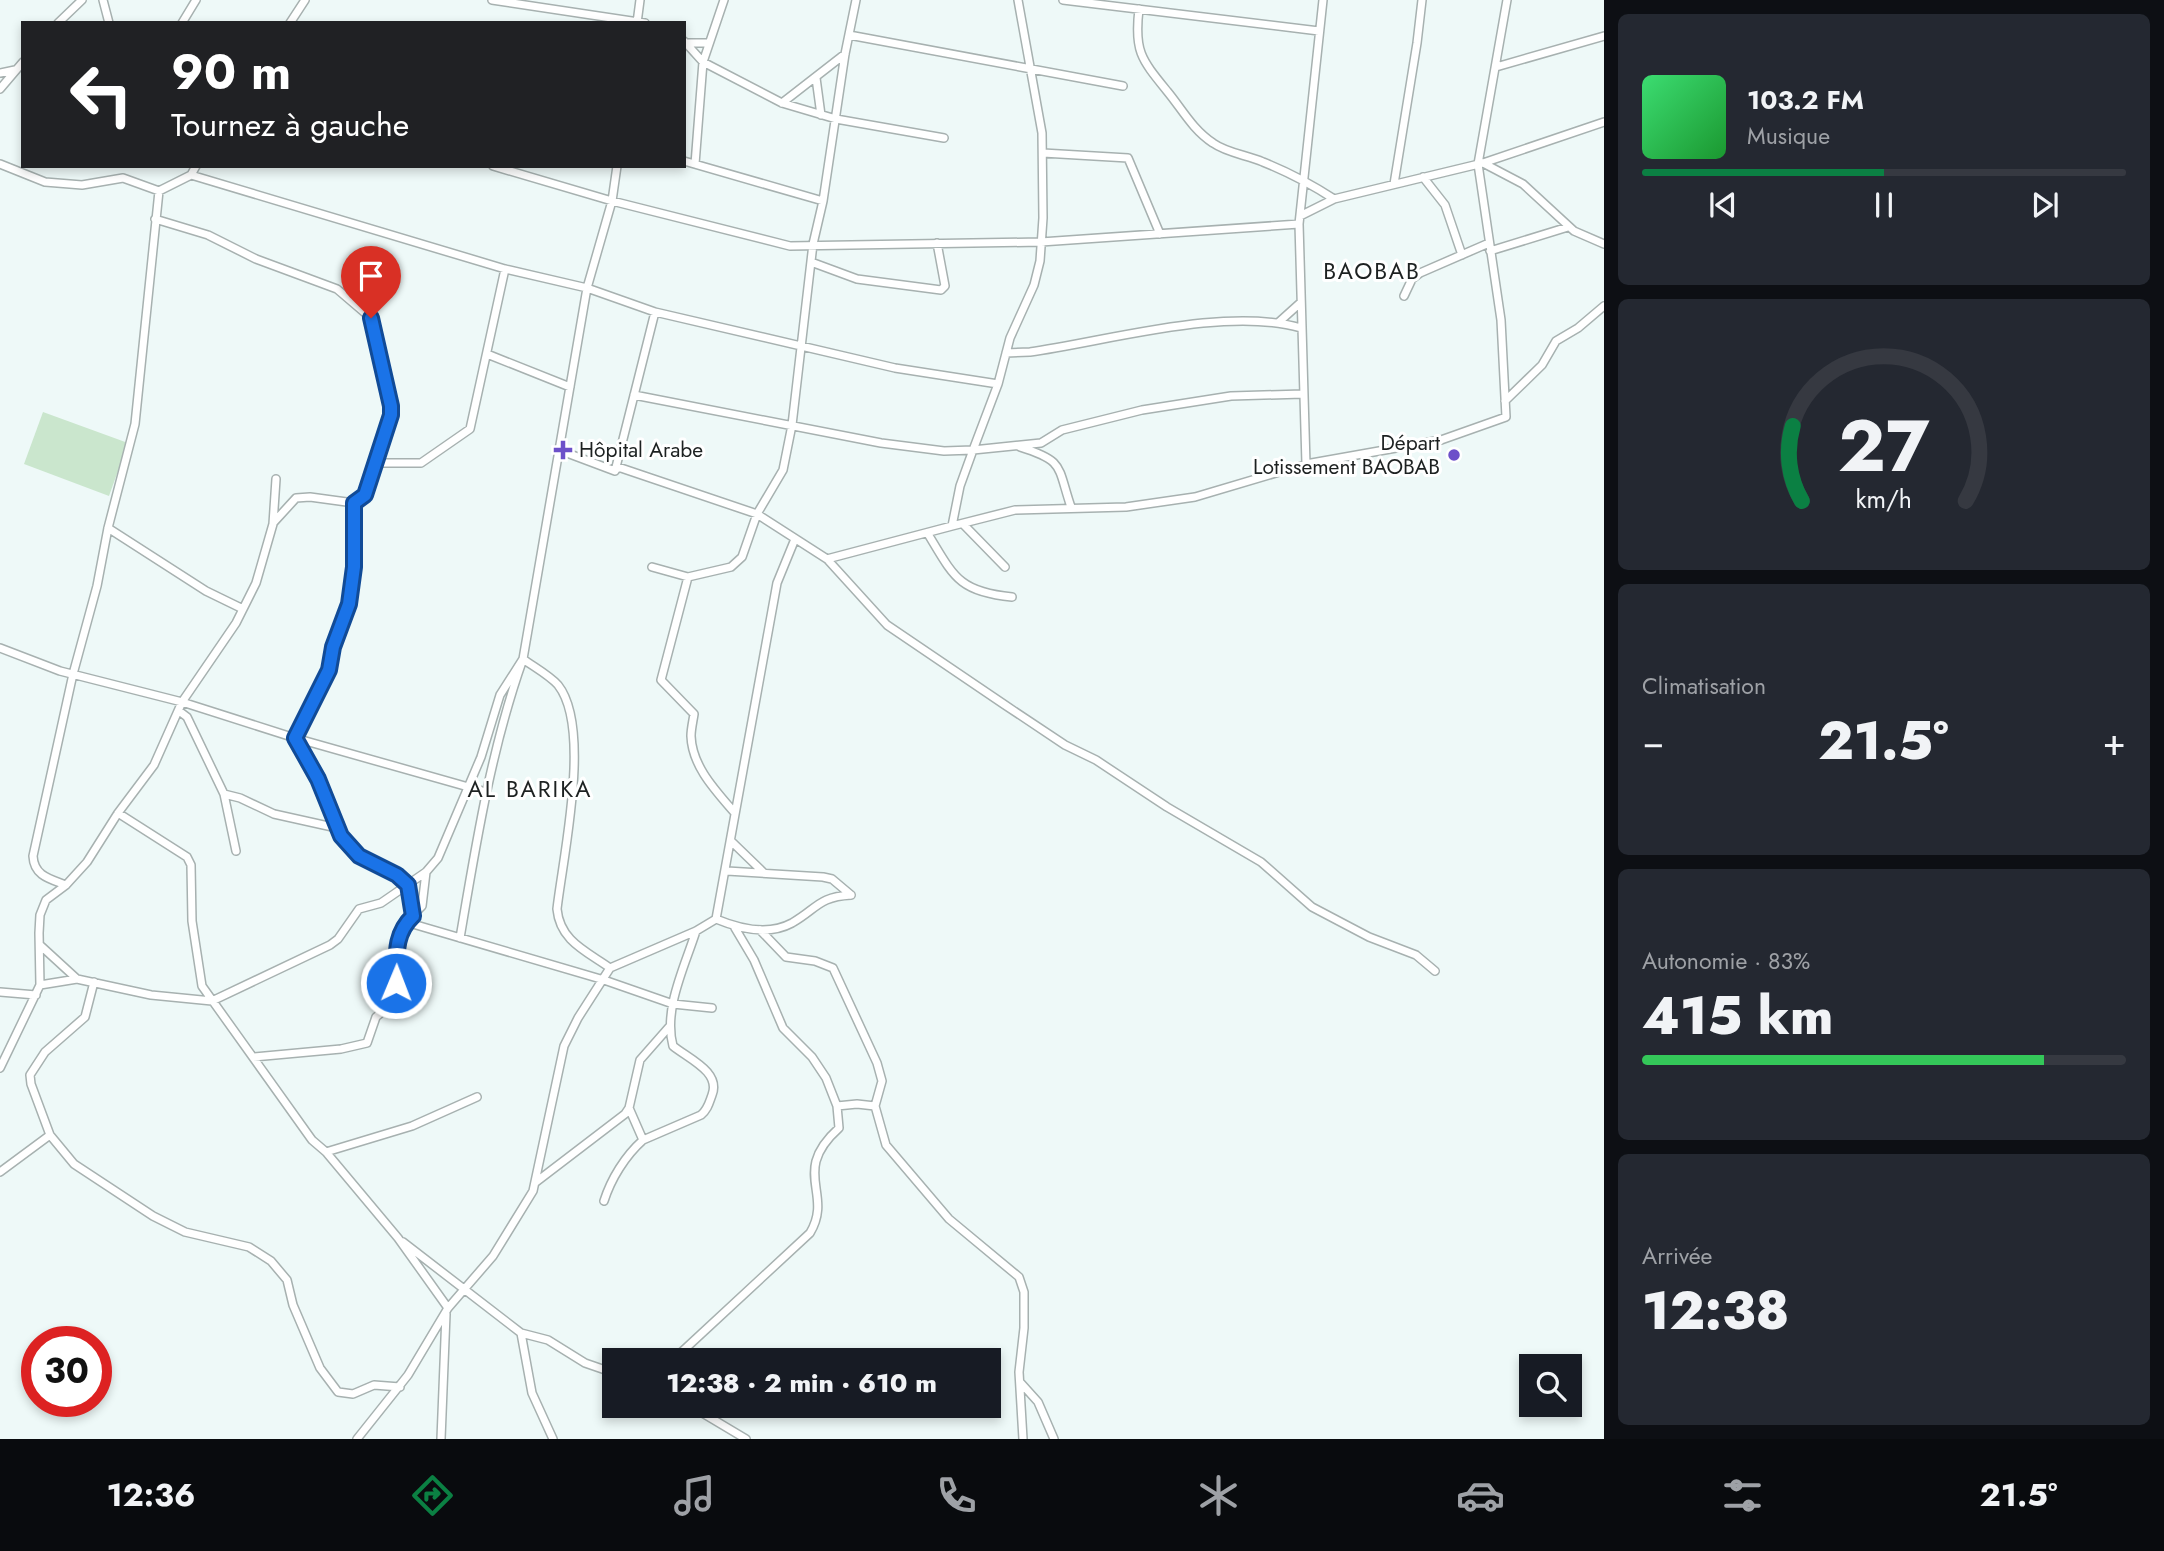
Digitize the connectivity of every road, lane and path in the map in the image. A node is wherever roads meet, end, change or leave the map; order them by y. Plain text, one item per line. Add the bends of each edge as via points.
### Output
1 (82, 0) edge
2 (103, 0) edge
3 (196, 0) edge
4 (305, 0) edge
5 (492, 0) edge
6 (640, 0) edge
7 (724, 0) edge
8 (856, 0) edge
9 (1018, 0) edge
10 (1063, 0) edge
11 (1323, 0) edge
12 (1422, 0) edge
13 (1507, 0) edge
14 (1100, 2) edge
15 (1139, 9) junction
16 (60, 21) edge
17 (108, 21) edge
18 (183, 21) edge
19 (291, 21) edge
20 (633, 21) edge
21 (640, 21) edge
22 (1320, 32) junction
23 (849, 35) junction
24 (1604, 36) edge
25 (686, 42) edge
26 (686, 43) edge
27 (709, 43) junction
28 (845, 54) junction
29 (703, 62) junction
30 (21, 64) edge
31 (1496, 67) junction
32 (1032, 69) junction
33 (16, 70) junction
34 (0, 73) edge
35 (816, 78) junction
36 (1123, 86) dead end
37 (0, 89) edge
38 (782, 103) junction
39 (821, 115) junction
40 (836, 119) junction
41 (1604, 122) edge
42 (944, 138) dead end
43 (1043, 153) junction
44 (686, 162) edge
45 (1481, 163) junction
46 (0, 164) edge
47 (695, 164) junction
48 (195, 168) edge
49 (500, 168) edge
50 (617, 168) edge
51 (191, 175) junction
52 (1423, 177) junction
53 (1305, 180) junction
54 (1394, 184) junction
55 (159, 191) junction
56 (1334, 198) junction
57 (612, 201) junction
58 (823, 201) junction
59 (155, 219) junction
60 (1300, 220) junction
61 (1568, 227) junction
62 (1160, 234) junction
63 (1041, 242) junction
64 (937, 243) junction
65 (813, 244) junction
66 (1604, 244) edge
67 (1489, 247) junction
68 (1462, 255) junction
69 (811, 262) junction
70 (505, 269) junction
71 (587, 288) junction
72 (1404, 296) dead end
73 (1299, 304) junction
74 (1604, 306) edge
75 (655, 312) junction
76 (1279, 322) junction
77 (1301, 328) junction
78 (802, 344) junction
79 (1006, 352) junction
80 (487, 354) junction
81 (998, 384) junction
82 (570, 387) junction
83 (1303, 394) junction
84 (634, 396) junction
85 (1505, 401) junction
86 (792, 425) junction
87 (1016, 445) junction
88 (559, 450) junction
89 (972, 450) junction
90 (375, 463) junction
91 (1306, 464) junction
92 (615, 471) junction
93 (276, 479) dead end
94 (354, 503) junction
95 (1071, 507) junction
96 (757, 514) junction
97 (273, 524) junction
98 (963, 524) junction
99 (951, 526) junction
100 (108, 528) junction
101 (928, 534) junction
102 (795, 539) junction
103 (827, 559) junction
104 (652, 567) dead end
105 (1005, 568) dead end
106 (688, 577) junction
107 (1012, 597) dead end
108 (243, 609) junction
109 (0, 648) edge
110 (523, 659) junction
111 (73, 674) junction
112 (183, 702) junction
113 (179, 711) junction
114 (295, 738) junction
115 (469, 787) junction
116 (486, 792) junction
117 (224, 794) junction
118 (734, 812) junction
119 (118, 813) junction
120 (337, 828) junction
121 (731, 841) junction
122 (236, 851) dead end
123 (727, 871) junction
124 (426, 872) junction
125 (763, 872) junction
126 (65, 885) junction
127 (408, 885) junction
128 (413, 916) junction
129 (716, 919) junction
130 (407, 922) junction
131 (735, 928) junction
132 (696, 930) junction
133 (760, 930) junction
134 (460, 938) junction
135 (41, 946) junction
136 (610, 968) junction
137 (1434, 971) dead end
138 (77, 979) junction
139 (604, 980) junction
140 (94, 982) junction
141 (40, 985) junction
142 (0, 992) edge
143 (36, 995) junction
144 (212, 1001) junction
145 (673, 1004) junction
146 (712, 1009) dead end
147 (669, 1027) junction
148 (253, 1057) junction
149 (0, 1068) edge
150 (477, 1097) dead end
151 (837, 1106) junction
152 (875, 1106) junction
153 (629, 1108) junction
154 (50, 1135) junction
155 (643, 1140) junction
156 (326, 1152) junction
157 (0, 1172) edge
158 (535, 1182) junction
159 (604, 1201) dead end
160 (398, 1238) junction
161 (466, 1287) junction
162 (447, 1310) junction
163 (521, 1333) junction
164 (686, 1348) edge
165 (602, 1369) edge
166 (1019, 1382) junction
167 (400, 1387) junction
168 (711, 1418) edge
169 (357, 1439) edge
170 (441, 1439) edge
171 (554, 1439) edge
172 (746, 1439) edge
173 (1023, 1439) edge
174 (1054, 1439) edge

1 - 16 street
2 - 17 street
3 - 18 street
4 - 19 street
5 - 20 street
6 - 21 street
7 - 27 street
8 - 23 street
9 - 32 street
10 - 14 street
11 - 22 street
12 - 54 street
13 - 31 street
14 - 15 street
15 - 22 street
15 - 53 street via 1136,34 1140,56 1190,123 1216,146
22 - 53 street
23 - 28 street
23 - 32 street
24 - 31 street
25 - 27 street
26 - 29 street
27 - 29 street
28 - 35 street
28 - 40 street
29 - 38 street
29 - 47 street
30 - 33 street
31 - 45 street
32 - 36 street
32 - 43 street
33 - 34 street
33 - 37 street
35 - 38 street
35 - 39 street
38 - 39 street
39 - 40 street
40 - 42 street
40 - 58 street
41 - 45 street
43 - 62 street via 1128,158
43 - 63 street
44 - 47 street
45 - 52 street
45 - 61 street via 1523,184
45 - 67 street
46 - 55 street via 46,182 82,185 123,178
47 - 58 street
48 - 51 street
49 - 57 street
50 - 57 street
51 - 55 street
51 - 70 street
52 - 54 street
52 - 68 street via 1445,205
53 - 56 street
53 - 60 street
54 - 56 street
55 - 59 street
56 - 60 street
57 - 65 street via 776,244
57 - 71 street
58 - 65 street
59 - 90 street via 208,235 256,259 337,289 365,311 374,326 391,406
59 - 100 street via 135,424
60 - 62 street
60 - 73 street
61 - 66 street
61 - 67 street
62 - 63 street
63 - 64 street
63 - 79 street via 1034,285
64 - 65 street
64 - 69 street via 945,286 941,290 857,278
65 - 69 street
67 - 68 street
67 - 85 street via 1501,320
68 - 72 street via 1420,273
69 - 78 street
70 - 71 street
70 - 80 street
71 - 75 street
71 - 82 street
73 - 76 street
73 - 77 street
74 - 85 street via 1556,341 1542,365
75 - 78 street
75 - 84 street
76 - 77 street
76 - 79 street via 1215,323
77 - 83 street
78 - 81 street via 895,368
78 - 86 street
79 - 81 street
80 - 82 street
80 - 90 street via 473,422 466,434 421,463
81 - 89 street
82 - 88 street
83 - 87 street via 1231,396 1142,410 1062,430 1041,443
83 - 91 street
84 - 86 street
84 - 92 street
85 - 91 street via 1506,417 1441,440
86 - 89 street via 913,448
86 - 96 street via 783,470
87 - 89 street
87 - 95 street via 1050,457 1065,480
88 - 92 street
88 - 110 street
89 - 99 street
90 - 94 street via 365,495
91 - 95 street via 1195,497 1126,507
92 - 96 street via 618,467
93 - 97 street
94 - 97 street via 296,498
94 - 114 street via 349,604 329,670
95 - 98 street via 1015,510
96 - 102 street
96 - 106 street via 742,557 731,567
97 - 108 street via 256,583
98 - 99 street
98 - 105 street
99 - 101 street
100 - 108 street
100 - 111 street
101 - 103 street
101 - 107 street via 950,571 970,589
102 - 103 street
102 - 118 street via 778,583
103 - 137 street via 887,625 993,697 1261,862 1312,907 1416,955
104 - 106 street
106 - 118 street via 662,680 694,714 691,733 698,762
108 - 112 street
109 - 111 street
110 - 115 street via 500,695
110 - 116 street via 506,706
110 - 136 street via 557,685 573,725 574,778 558,921 567,937
111 - 112 street
111 - 126 street via 33,856 35,869 42,876
112 - 113 street
112 - 114 street
113 - 117 street via 187,717
113 - 119 street via 154,765
114 - 115 street
114 - 120 street via 318,779
115 - 116 street
115 - 124 street via 438,858
116 - 134 street
117 - 120 street via 274,814
117 - 122 street
118 - 121 street
119 - 126 street via 87,862
119 - 144 street via 180,850 191,865 195,951 202,986
120 - 127 street via 352,851
121 - 123 street
121 - 125 street
123 - 125 street
123 - 129 street
124 - 127 street
124 - 128 street via 425,896
125 - 133 street via 822,877 851,895 821,900 790,924
126 - 135 street via 46,900 40,915
127 - 128 street
127 - 144 street via 381,903 359,909 330,945
128 - 130 street
129 - 131 street
129 - 132 street
130 - 134 street
130 - 148 street via 398,939 395,1002 376,1017 367,1043
131 - 133 street
131 - 151 street via 783,1028 812,1057
132 - 136 street
132 - 145 street
133 - 152 street via 786,957 832,968 877,1063 882,1081
134 - 139 street
135 - 138 street
135 - 141 street
136 - 139 street
138 - 140 street
138 - 141 street
139 - 145 street
139 - 158 street via 564,1046
140 - 144 street via 151,995
140 - 154 street via 85,1017 45,1052 30,1075
141 - 143 street
142 - 143 street
143 - 149 street
144 - 148 street
145 - 146 street
145 - 147 street
147 - 153 street via 640,1060
147 - 155 street via 673,1046 713,1076 715,1088 701,1115
148 - 156 street via 312,1140
150 - 156 street via 412,1126
151 - 152 street
151 - 164 street via 839,1128 814,1162 818,1219 810,1233
152 - 166 street via 886,1145 949,1219 1019,1277 1024,1292
153 - 155 street
153 - 158 street
154 - 157 street
154 - 167 street via 74,1164 153,1216 186,1233 249,1247 271,1261 287,1280 320,1368 338,1392 353,1394 374,1385
155 - 159 street via 617,1173
156 - 160 street
158 - 161 street via 493,1256
160 - 161 street
160 - 162 street
161 - 162 street
161 - 163 street
162 - 167 street
162 - 170 street
163 - 165 street via 548,1340
163 - 171 street via 532,1393
166 - 173 street
166 - 174 street via 1038,1402
167 - 169 street
168 - 172 street

